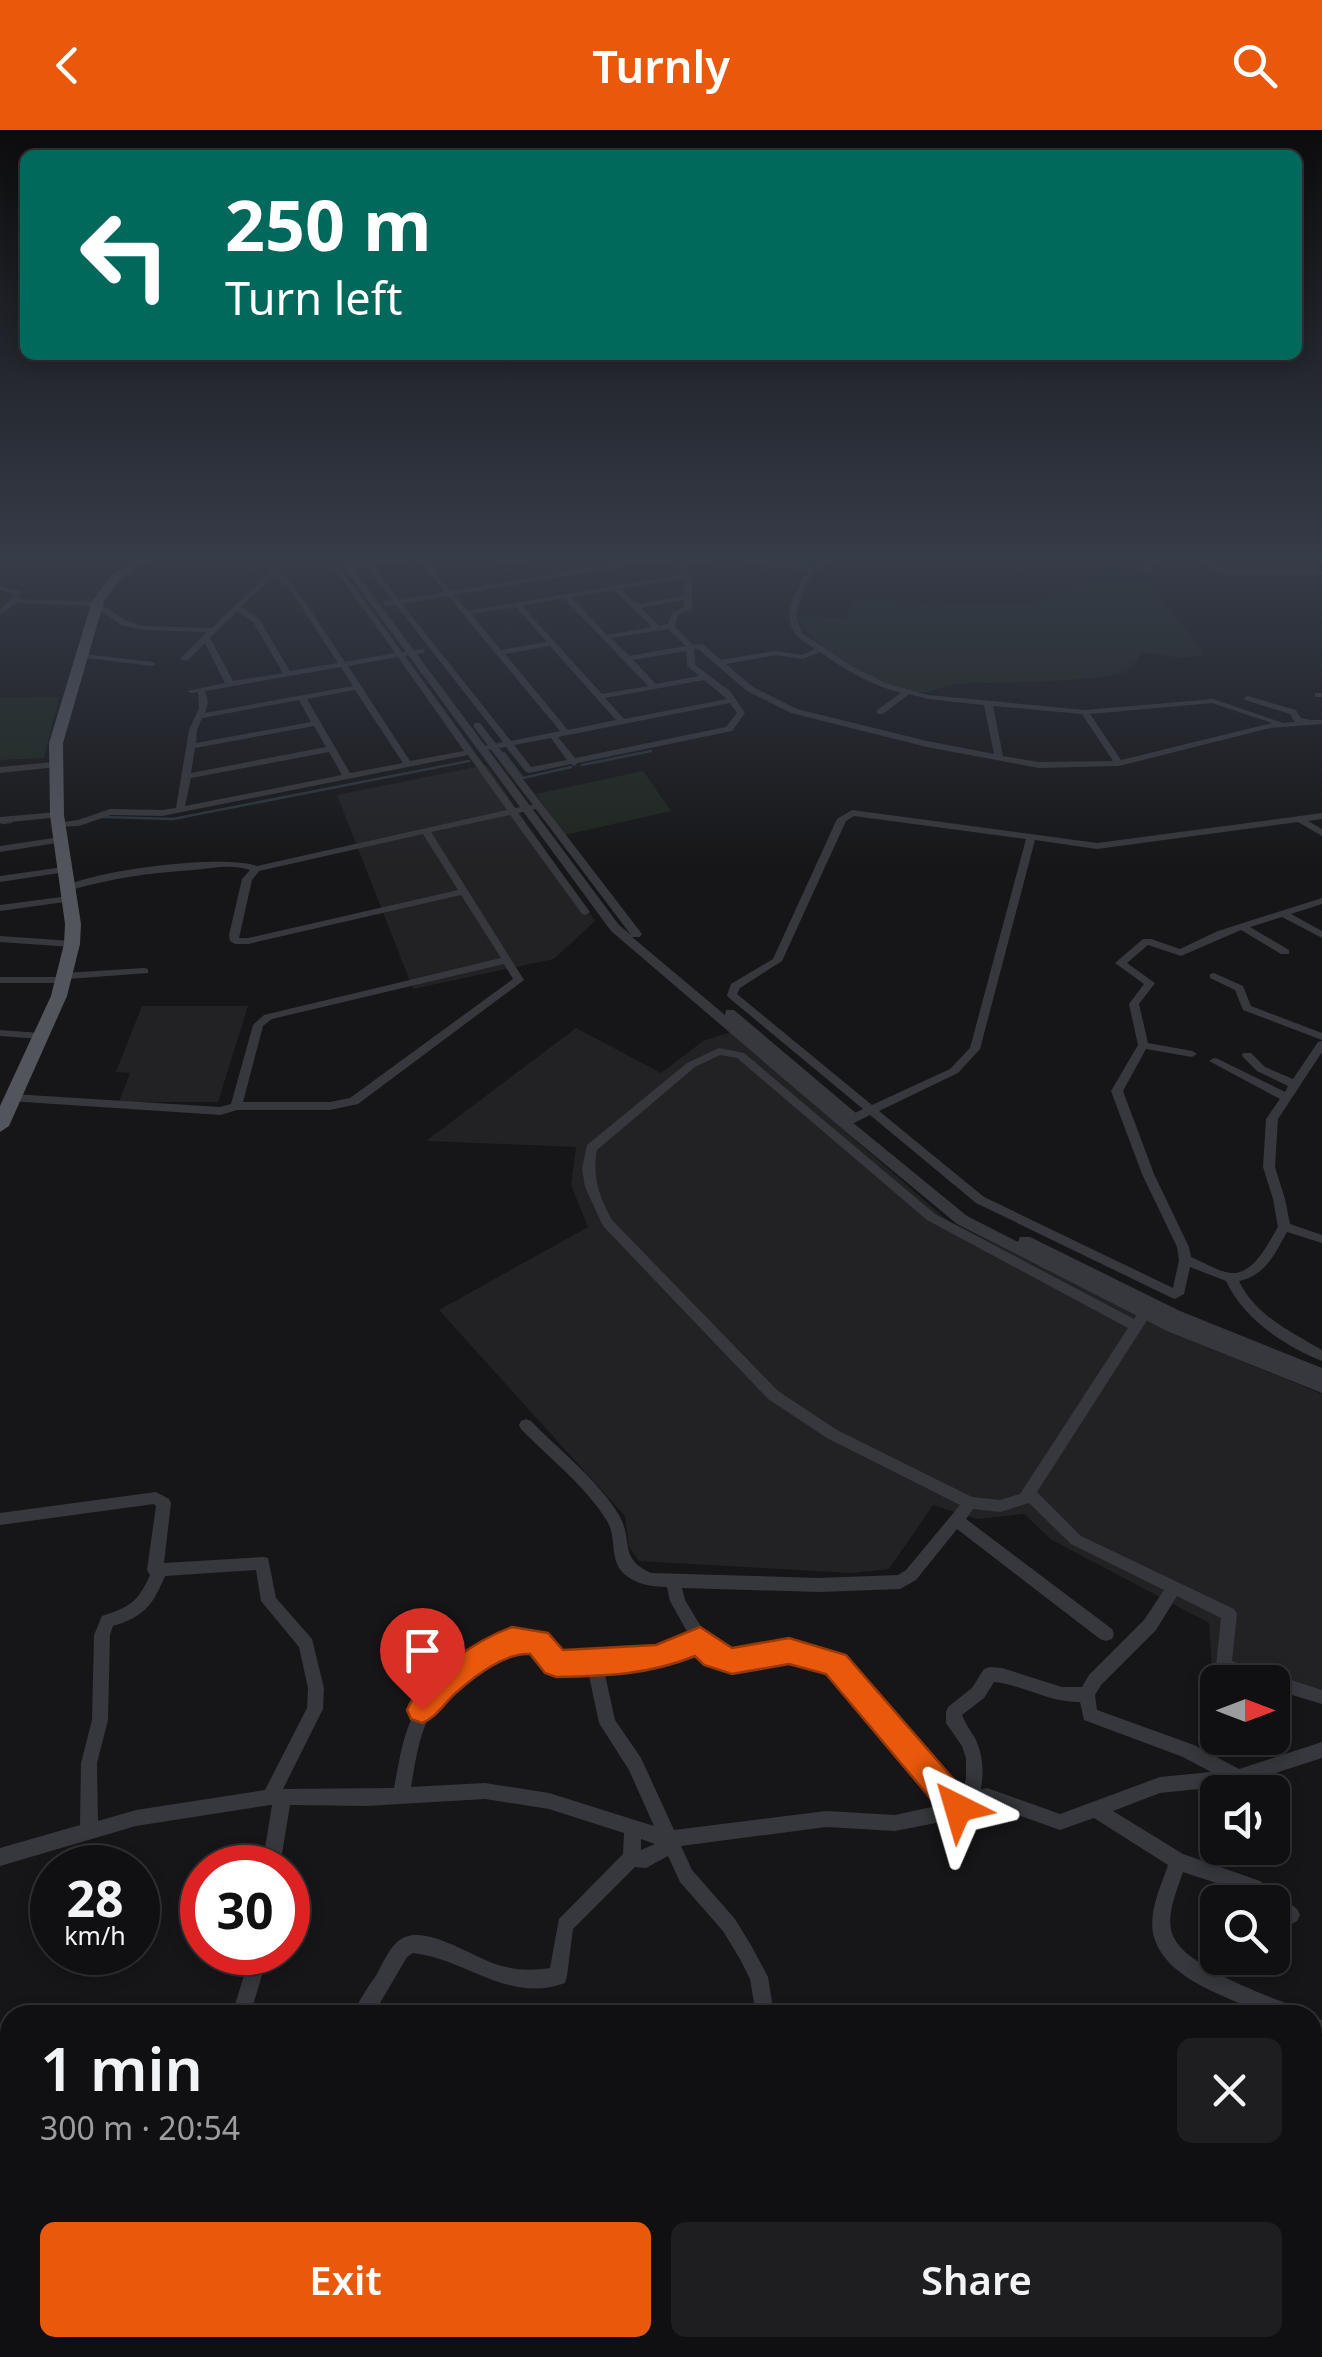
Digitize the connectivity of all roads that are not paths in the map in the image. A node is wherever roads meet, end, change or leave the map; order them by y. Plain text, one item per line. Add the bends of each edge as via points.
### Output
1 (77, 662) edge
2 (133, 662) edge
3 (218, 662) edge
4 (281, 662) edge
5 (356, 662) edge
6 (419, 662) edge
7 (431, 662) edge
8 (507, 662) edge
9 (569, 662) edge
10 (631, 662) edge
11 (691, 662) edge
12 (726, 662) edge
13 (840, 662) edge
14 (720, 663) joint
15 (152, 664) dead end
16 (344, 664) junction
17 (288, 674) junction
18 (707, 676) junction
19 (230, 684) junction
20 (654, 686) junction
21 (358, 687) junction
22 (907, 692) junction
23 (600, 697) junction
24 (302, 698) junction
25 (1248, 698) dead end
26 (733, 700) junction
27 (988, 703) junction
28 (880, 712) dead end
29 (1085, 712) junction
30 (201, 716) junction
31 (622, 722) junction
32 (1318, 722) edge
33 (316, 723) junction
34 (1282, 724) junction
35 (566, 733) junction
36 (553, 736) junction
37 (193, 746) junction
38 (488, 748) junction
39 (331, 749) junction
40 (999, 758) junction
41 (574, 762) junction
42 (1119, 763) junction
43 (408, 764) junction
44 (54, 766) junction
45 (0, 770) edge
46 (187, 776) junction
47 (347, 776) junction
48 (180, 809) junction
49 (525, 809) junction
50 (1322, 816) edge
51 (0, 820) edge
52 (1301, 820) junction
53 (58, 827) junction
54 (426, 831) junction
55 (1322, 833) edge
56 (1031, 839) junction
57 (0, 849) edge
58 (256, 870) junction
59 (0, 879) edge
60 (66, 886) junction
61 (464, 891) junction
62 (1322, 901) edge
63 (0, 905) edge
64 (585, 912) dead end
65 (1285, 915) junction
66 (1242, 927) junction
67 (1322, 934) edge
68 (0, 939) edge
69 (72, 944) junction
70 (1285, 952) dead end
71 (507, 960) junction
72 (144, 971) dead end
73 (1214, 976) dead end
74 (65, 978) junction
75 (0, 980) edge
76 (0, 1033) edge
77 (41, 1036) junction
78 (1322, 1040) edge
79 (1142, 1045) junction
80 (1192, 1054) dead end
81 (1247, 1055) dead end
82 (1214, 1061) dead end
83 (1294, 1084) junction
84 (1284, 1096) junction
85 (13, 1098) junction
86 (236, 1106) junction
87 (870, 1111) junction
88 (849, 1121) junction
89 (0, 1126) edge
90 (1284, 1227) junction
91 (1322, 1239) edge
92 (1185, 1260) junction
93 (1231, 1278) junction
94 (1144, 1314) junction
95 (1322, 1356) edge
96 (1322, 1375) edge
97 (1322, 1387) edge
98 (526, 1425) dead end
99 (1029, 1494) junction
100 (970, 1503) junction
101 (0, 1519) edge
102 (956, 1520) junction
103 (159, 1571) junction
104 (673, 1582) junction
105 (1172, 1590) junction
106 (1106, 1634) dead end
107 (700, 1640) junction
108 (595, 1664) junction
109 (1087, 1694) junction
110 (1322, 1697) edge
111 (1322, 1750) edge
112 (1232, 1775) edge
113 (1247, 1775) edge
114 (1200, 1781) edge
115 (401, 1794) junction
116 (276, 1798) junction
117 (963, 1804) junction
118 (1097, 1810) junction
119 (633, 1829) junction
120 (89, 1832) junction
121 (670, 1842) junction
122 (273, 1845) edge
123 (0, 1856) edge
124 (632, 1858) junction
125 (1178, 1861) junction
126 (1291, 1914) dead end
127 (253, 1975) edge
128 (243, 2005) edge
129 (368, 2005) edge
130 (763, 2005) edge
131 (1270, 2005) edge

1 - 44 main road
2 - 15 street
3 - 19 street
4 - 17 street
5 - 16 street
6 - 38 street
7 - 38 street
8 - 35 street
9 - 23 street
10 - 20 street
11 - 18 street
12 - 14 street
13 - 22 street
14 - 40 street via 750,689 794,711
16 - 17 street
16 - 21 street
17 - 19 street
18 - 20 street
18 - 26 street
19 - 30 street via 196,691 204,697
20 - 23 street
21 - 24 street
21 - 43 street
22 - 27 street
22 - 28 street
23 - 31 street
24 - 30 street
24 - 33 street
25 - 32 street
26 - 31 street
26 - 41 street via 741,713 723,732
27 - 29 street
27 - 40 street
29 - 34 street via 1213,701
29 - 42 street
30 - 37 street
31 - 35 street
32 - 34 street
33 - 37 street
33 - 39 street
34 - 42 street
35 - 36 street
36 - 38 street
36 - 41 street
37 - 46 street
38 - 41 street via 529,770
38 - 43 street
38 - 49 street
39 - 46 street
39 - 47 street
40 - 42 street via 1052,766
43 - 47 street
44 - 45 street
44 - 53 main road
46 - 48 street
47 - 48 street
48 - 53 street via 110,812
49 - 54 street
49 - 64 street
49 - 88 street via 616,928
50 - 52 street
51 - 53 street
52 - 55 street
52 - 56 street via 1097,846
53 - 57 street
53 - 60 main road
54 - 58 street
54 - 61 street
56 - 87 street via 975,1049 954,1072
56 - 87 street via 847,815 777,961 732,991
58 - 60 street via 240,863 146,868
58 - 61 street via 248,879 236,941
59 - 60 street
60 - 63 street
60 - 69 main road
61 - 71 street
62 - 65 street
65 - 66 street
65 - 67 street
66 - 70 street
66 - 79 street via 1180,954 1147,941 1120,963 1150,983 1134,1004
68 - 69 street
69 - 74 main road
71 - 86 street via 268,1017 258,1025
71 - 86 street via 519,980 354,1101
72 - 74 street
73 - 78 street via 1239,988 1247,1008
74 - 75 street
74 - 77 main road
76 - 77 street
77 - 85 main road
78 - 83 street
79 - 80 street
79 - 92 street via 1118,1098
81 - 83 street
82 - 84 street
83 - 84 street
84 - 90 street via 1272,1119 1269,1167
85 - 86 street via 171,1110
85 - 89 main road
87 - 88 street
87 - 92 street via 980,1200 1169,1293 1179,1291
88 - 94 street via 962,1220
90 - 91 street
90 - 93 street via 1259,1266
92 - 93 street
93 - 95 street via 1256,1314
94 - 96 street
94 - 97 street
94 - 99 street
94 - 100 street via 931,1218 740,1055 719,1051 700,1059 598,1137 588,1177 606,1223 749,1373 832,1434
98 - 104 street via 613,1518 623,1564 650,1580
99 - 100 street via 1000,1506
99 - 105 street via 1076,1540
100 - 102 street
101 - 103 street via 156,1498 164,1503
102 - 104 street via 911,1575 886,1585
102 - 106 street
103 - 116 street via 261,1562 269,1601 306,1644 315,1709
103 - 120 street via 145,1606 108,1622 102,1634
104 - 107 street
105 - 109 street via 1150,1625
105 - 110 street via 1229,1614 1224,1666
107 - 108 street via 657,1658
107 - 117 street via 714,1656 732,1661 789,1651 836,1664
108 - 115 street via 556,1664 530,1639 512,1640 475,1662 446,1682 415,1722
108 - 121 street via 606,1723 634,1764
109 - 112 street via 1090,1715
109 - 117 street via 1058,1694 990,1674 954,1712 954,1724 974,1748 974,1783
111 - 113 street
114 - 118 street via 1160,1785
115 - 116 street
115 - 119 street via 530,1797
116 - 120 street via 136,1818
116 - 122 street
117 - 118 street via 996,1798 1060,1822
117 - 121 street via 894,1823 826,1819
118 - 125 street
119 - 121 street
119 - 124 street
120 - 123 street
121 - 124 street via 646,1859
121 - 130 street via 686,1876 746,1953
124 - 129 street via 564,1925 558,1976 516,1981 410,1944
125 - 126 street via 1254,1887
125 - 131 street via 1163,1911 1170,1953
127 - 128 street

